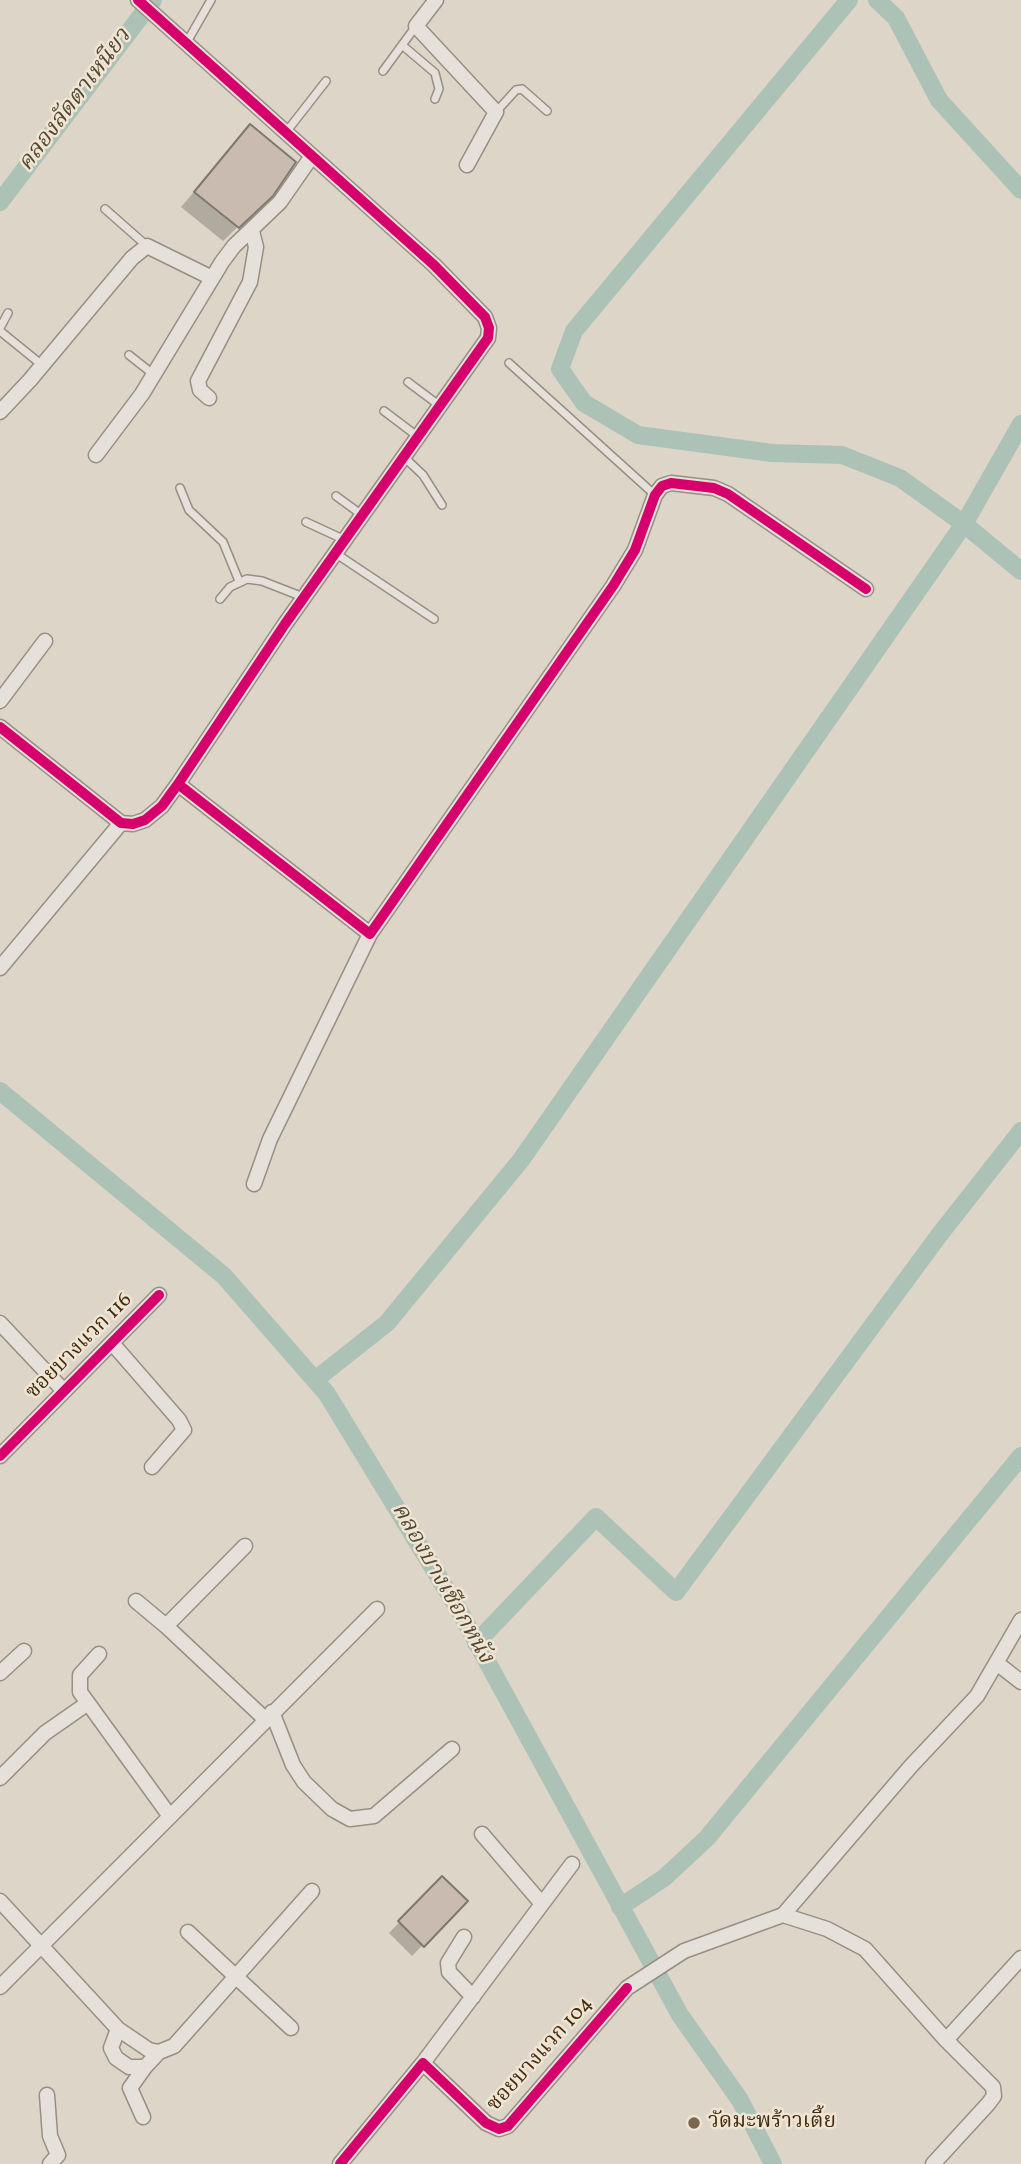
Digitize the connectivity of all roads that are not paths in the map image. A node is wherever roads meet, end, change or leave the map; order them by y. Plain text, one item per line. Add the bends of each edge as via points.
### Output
1 (138, 0) edge
2 (211, 0) edge
3 (436, 0) edge
4 (416, 26) junction
5 (187, 42) junction
6 (402, 45) junction
7 (383, 71) dead end
8 (326, 81) dead end
9 (435, 99) dead end
10 (547, 111) dead end
11 (496, 112) junction
12 (287, 131) junction
13 (312, 156) junction
14 (467, 165) dead end
15 (105, 209) dead end
16 (252, 231) junction
17 (147, 246) junction
18 (212, 278) junction
19 (8, 313) dead end
20 (0, 329) edge
21 (129, 355) dead end
22 (509, 363) dead end
23 (42, 365) junction
24 (153, 374) junction
25 (408, 382) dead end
26 (209, 398) dead end
27 (440, 406) junction
28 (384, 411) dead end
29 (0, 412) edge
30 (417, 436) junction
31 (96, 455) dead end
32 (404, 456) junction
33 (180, 488) dead end
34 (654, 495) junction
35 (336, 496) dead end
36 (442, 505) dead end
37 (363, 515) junction
38 (306, 522) dead end
39 (345, 540) junction
40 (335, 553) junction
41 (239, 581) junction
42 (866, 589) dead end
43 (303, 598) junction
44 (220, 599) dead end
45 (435, 619) dead end
46 (45, 641) dead end
47 (0, 701) edge
48 (0, 727) edge
49 (178, 784) junction
50 (121, 823) junction
51 (370, 934) junction
52 (0, 968) edge
53 (254, 1184) dead end
54 (159, 1296) dead end
55 (0, 1323) edge
56 (112, 1343) junction
57 (64, 1391) junction
58 (0, 1456) edge
59 (152, 1467) dead end
60 (245, 1546) dead end
61 (136, 1601) dead end
62 (377, 1609) dead end
63 (1021, 1619) edge
64 (166, 1626) junction
65 (24, 1651) dead end
66 (99, 1654) dead end
67 (998, 1664) junction
68 (0, 1673) edge
69 (1021, 1682) edge
70 (88, 1703) junction
71 (268, 1715) junction
72 (452, 1749) dead end
73 (0, 1778) edge
74 (169, 1815) junction
75 (482, 1834) dead end
76 (572, 1864) dead end
77 (312, 1891) dead end
78 (0, 1901) edge
79 (542, 1904) junction
80 (783, 1915) junction
81 (188, 1933) dead end
82 (464, 1937) dead end
83 (41, 1945) junction
84 (1021, 1958) edge
85 (234, 1978) junction
86 (0, 1987) edge
87 (473, 1997) junction
88 (291, 2028) dead end
89 (118, 2029) junction
90 (946, 2040) junction
91 (159, 2052) junction
92 (423, 2063) junction
93 (145, 2067) junction
94 (47, 2095) dead end
95 (143, 2118) dead end
96 (353, 2157) edge
97 (59, 2161) edge
98 (340, 2164) edge
99 (933, 2164) edge

1 - 5 street
2 - 5 lane
3 - 4 street
4 - 6 lane
4 - 11 street
5 - 12 street
6 - 7 lane
6 - 9 lane via 435,73 439,89
8 - 12 lane
10 - 11 lane via 522,89
11 - 14 street
12 - 13 street
13 - 16 street via 280,202
13 - 27 street via 425,256 485,317 488,338
15 - 17 lane
16 - 18 street via 234,246
16 - 26 street via 256,247 250,282 198,381
17 - 18 street
17 - 23 street
18 - 24 street
19 - 20 lane
20 - 23 lane
21 - 24 lane
22 - 34 lane
23 - 29 street
24 - 31 street
25 - 27 lane
27 - 30 street
28 - 30 lane
30 - 32 street
32 - 36 lane
32 - 37 street
33 - 41 lane via 189,510 223,542
34 - 42 street via 671,483 728,494
34 - 51 street via 635,550 613,586
35 - 37 lane
37 - 39 street
38 - 39 lane
39 - 40 street
40 - 43 street
40 - 45 lane
41 - 43 lane via 262,581
41 - 44 lane
43 - 49 street
46 - 47 street
48 - 50 street
49 - 50 street via 145,820
49 - 51 street
50 - 52 street
51 - 53 street via 270,1139
54 - 56 street, ซอยบางแวก 116
55 - 57 street
56 - 57 street, ซอยบางแวก 116
56 - 59 street via 184,1430
57 - 58 street, ซอยบางแวก 116
60 - 64 street
61 - 64 street
62 - 71 street
63 - 67 street
64 - 71 street
65 - 68 street
66 - 70 street via 80,1675 80,1692
67 - 69 street
67 - 80 street via 977,1696
70 - 73 street via 45,1733
70 - 74 street
71 - 72 street via 304,1782 350,1819 374,1816
71 - 74 street
74 - 83 street
75 - 79 street
76 - 79 street
77 - 85 street
78 - 83 street
79 - 87 street
80 - 90 street via 827,1929 865,1949
80 - 92 street, ซอยบางแวก 104 via 684,1951 627,1988 509,2126 499,2129 486,2123
81 - 85 street
82 - 87 street via 449,1963 450,1972
83 - 86 street
83 - 89 street
84 - 90 street
85 - 88 street
85 - 91 street via 174,2046
87 - 92 street
89 - 91 street
89 - 93 street via 111,2048 116,2058 129,2067
90 - 99 street via 993,2087 994,2096
91 - 93 street
92 - 96 street
93 - 95 street via 130,2088
94 - 97 street via 50,2136
96 - 98 street

